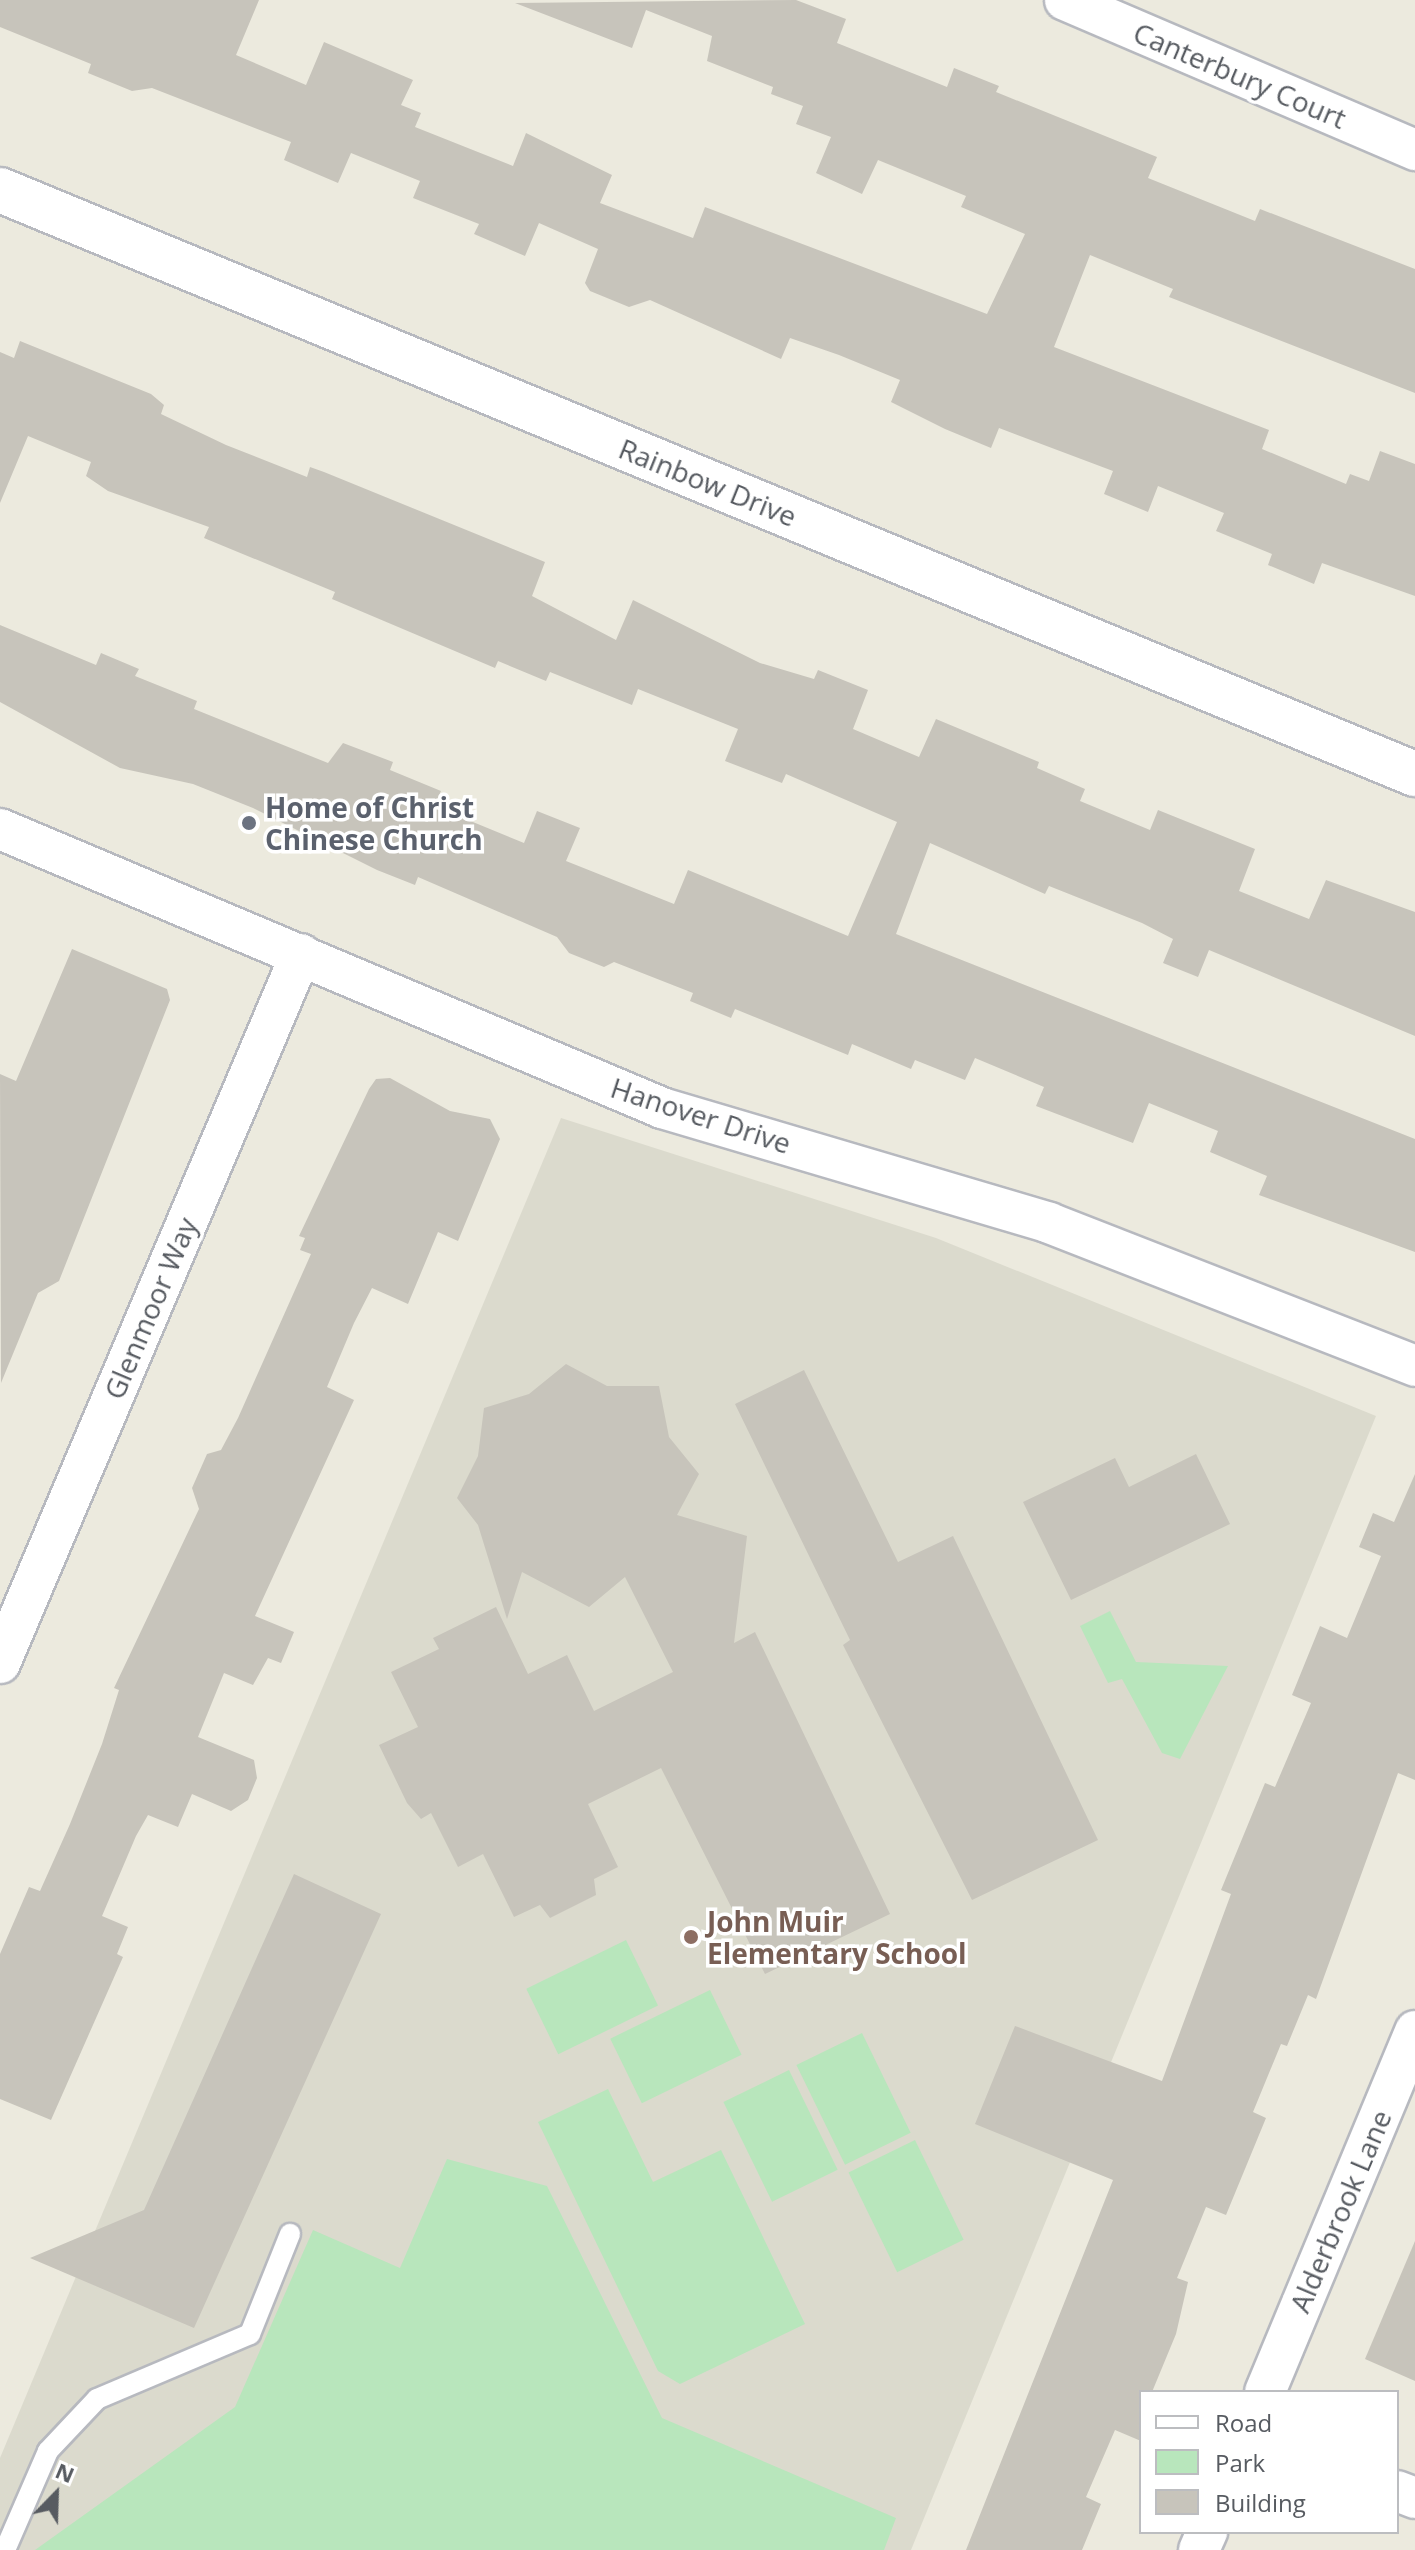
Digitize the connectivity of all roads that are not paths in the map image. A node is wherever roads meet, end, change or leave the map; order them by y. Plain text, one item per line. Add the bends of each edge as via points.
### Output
1 (1065, 0) edge
2 (1415, 150) edge
3 (0, 190) edge
4 (1415, 774) edge
5 (0, 829) edge
6 (301, 954) junction
7 (1415, 1366) edge
8 (0, 1663) edge
9 (1415, 2031) edge
10 (290, 2234) dead end
11 (1266, 2390) edge
12 (5, 2550) edge

1 - 2 street, Canterbury Court
3 - 4 street, Rainbow Drive
5 - 6 street, Hanover Drive
6 - 7 street, Hanover Drive via 662,1108 1049,1223
6 - 8 street, Glenmoor Way
9 - 11 street, Alderbrook Lane
10 - 12 lane via 250,2334 97,2399 48,2451

